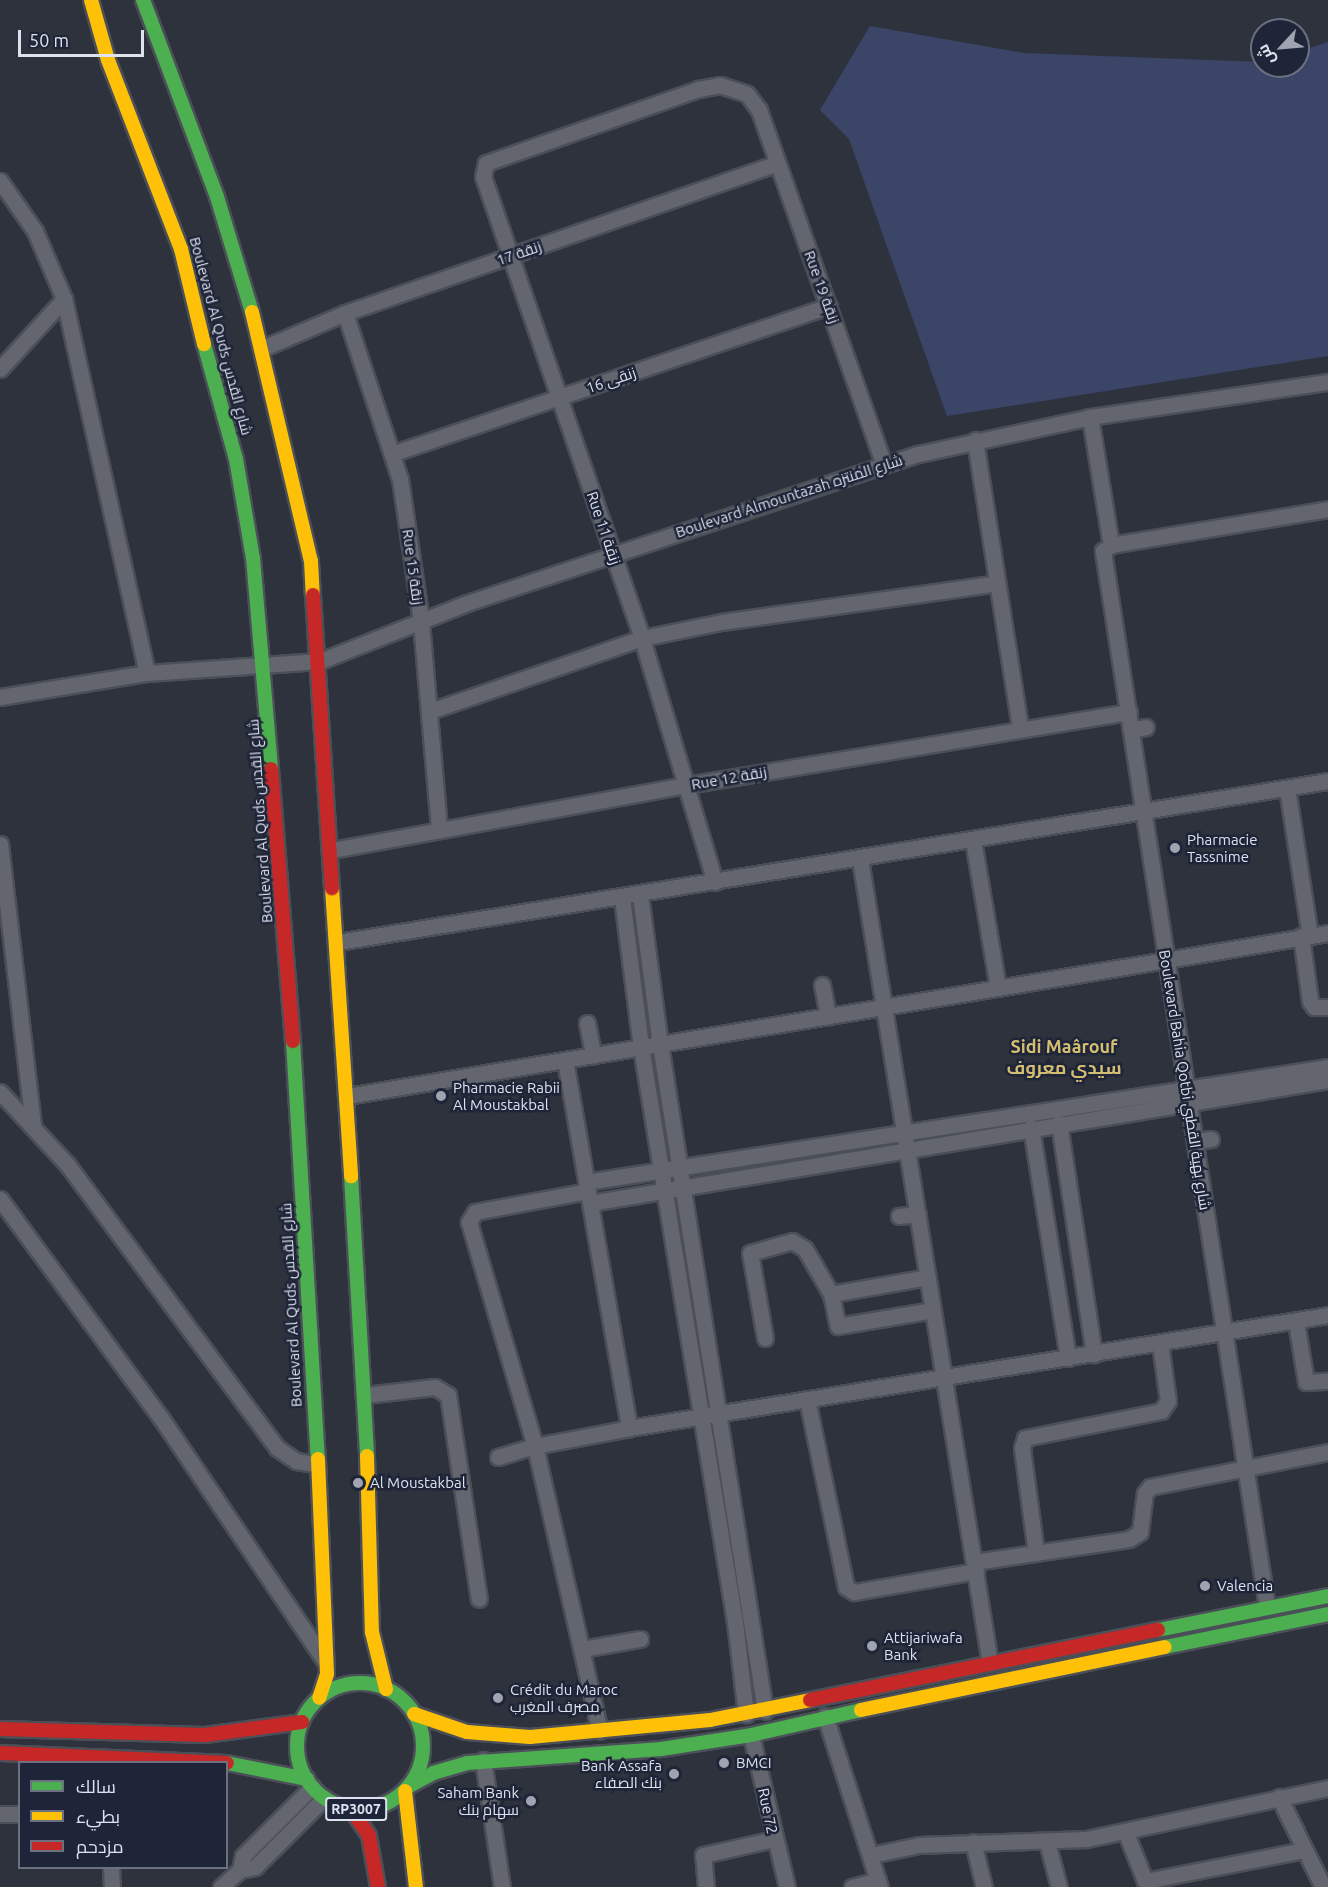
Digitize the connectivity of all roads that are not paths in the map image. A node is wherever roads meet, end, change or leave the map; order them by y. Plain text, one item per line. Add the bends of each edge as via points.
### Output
1 (92, 0) edge
2 (143, 0) edge
3 (777, 163) junction
4 (483, 177) joint
5 (0, 181) edge
6 (511, 255) junction
7 (64, 299) junction
8 (829, 306) junction
9 (345, 313) junction
10 (263, 348) junction
11 (0, 369) edge
12 (1328, 381) edge
13 (559, 397) junction
14 (1090, 417) junction
15 (975, 440) junction
16 (394, 453) junction
17 (885, 464) junction
18 (1328, 509) edge
19 (1107, 549) junction
20 (612, 553) junction
21 (997, 583) junction
22 (421, 622) junction
23 (642, 638) junction
24 (320, 661) junction
25 (264, 663) junction
26 (147, 673) junction
27 (0, 698) edge
28 (430, 711) junction
29 (1128, 712) junction
30 (1020, 729) junction
31 (1328, 781) edge
32 (687, 785) junction
33 (1287, 788) junction
34 (1144, 812) junction
35 (439, 829) junction
36 (973, 840) junction
37 (0, 844) edge
38 (332, 850) junction
39 (860, 859) junction
40 (715, 882) junction
41 (640, 895) junction
42 (622, 898) junction
43 (1328, 933) edge
44 (1305, 936) junction
45 (338, 942) junction
46 (1167, 961) junction
47 (822, 985) dead end
48 (998, 988) junction
49 (884, 1007) junction
50 (1328, 1007) edge
51 (828, 1016) junction
52 (587, 1023) dead end
53 (660, 1044) junction
54 (641, 1047) junction
55 (593, 1055) junction
56 (565, 1060) junction
57 (1328, 1066) edge
58 (1328, 1080) edge
59 (0, 1092) edge
60 (346, 1095) junction
61 (1188, 1096) junction
62 (1059, 1123) junction
63 (33, 1125) junction
64 (1031, 1127) junction
65 (904, 1132) junction
66 (1211, 1139) dead end
67 (1195, 1141) junction
68 (908, 1152) junction
69 (680, 1170) junction
70 (661, 1173) junction
71 (682, 1187) junction
72 (664, 1191) junction
73 (588, 1192) junction
74 (0, 1199) edge
75 (918, 1214) junction
76 (899, 1216) dead end
77 (928, 1276) junction
78 (831, 1294) junction
79 (933, 1310) junction
80 (1328, 1315) edge
81 (1296, 1322) junction
82 (1225, 1333) junction
83 (765, 1338) dead end
84 (1160, 1343) junction
85 (1094, 1354) junction
86 (1068, 1358) junction
87 (944, 1376) junction
88 (1328, 1381) edge
89 (365, 1395) junction
90 (807, 1399) junction
91 (720, 1413) junction
92 (703, 1416) junction
93 (629, 1428) junction
94 (535, 1446) junction
95 (1328, 1452) edge
96 (498, 1457) dead end
97 (316, 1464) junction
98 (1245, 1468) junction
99 (1036, 1553) junction
100 (975, 1567) junction
101 (1328, 1596) edge
102 (479, 1599) dead end
103 (1267, 1607) junction
104 (1328, 1614) edge
105 (640, 1639) dead end
106 (582, 1649) junction
107 (990, 1663) junction
108 (327, 1666) junction
109 (386, 1689) junction
110 (319, 1698) junction
111 (765, 1711) junction
112 (414, 1714) junction
113 (746, 1714) junction
114 (825, 1716) junction
115 (302, 1722) junction
116 (0, 1729) edge
117 (600, 1731) junction
118 (751, 1735) junction
119 (0, 1753) edge
120 (483, 1760) junction
121 (198, 1761) edge
122 (228, 1763) edge
123 (309, 1783) junction
124 (407, 1788) junction
125 (1328, 1788) edge
126 (1279, 1797) junction
127 (324, 1798) junction
128 (351, 1809) junction
129 (0, 1814) edge
130 (18, 1814) edge
131 (1126, 1833) junction
132 (774, 1839) junction
133 (973, 1842) junction
134 (1047, 1842) junction
135 (1305, 1850) junction
136 (871, 1856) junction
137 (111, 1869) edge
138 (240, 1870) junction
139 (879, 1883) edge
140 (112, 1887) edge
141 (221, 1887) edge
142 (378, 1887) edge
143 (416, 1887) edge
144 (502, 1887) edge
145 (706, 1887) edge
146 (787, 1887) edge
147 (852, 1887) edge
148 (984, 1887) edge
149 (1059, 1887) edge
150 (1323, 1887) edge

1 - 25 main road, Boulevard Al Quds شارع القدس via 108,60 182,249 200,331 216,378 245,508
2 - 10 main road via 217,197
3 - 4 street, Rue 19 زنقة via 759,110 747,94 720,85 698,88 492,159 484,167
3 - 6 street, زنقة 17
3 - 8 street, Rue 19 زنقة
4 - 6 street, Rue 11 زنقة
5 - 7 street via 35,231
6 - 9 street, زنقة 17
6 - 13 street, Rue 11 زنقة
7 - 11 street
7 - 26 street
8 - 13 street, زنقى 16
8 - 17 street, Rue 19 زنقة
9 - 10 street, زنقة 17
9 - 16 street, Rue 15 زنقة
10 - 24 main road via 310,561
12 - 14 street, Boulevard Almountazah شارع المنتزه
13 - 16 street, زنقى 16
13 - 20 street, Rue 11 زنقة
14 - 15 street, Boulevard Almountazah شارع المنتزه
14 - 19 street, Boulevard Bahia Qotbi شارع بهية القطبي
15 - 17 street, Boulevard Almountazah شارع المنتزه
15 - 21 street
16 - 22 street, Rue 15 زنقة
17 - 20 street, Boulevard Almountazah شارع المنتزه
18 - 19 street
19 - 29 street, Boulevard Bahia Qotbi شارع بهية القطبي
20 - 22 street, Boulevard Almountazah شارع المنتزه
20 - 23 street, Rue 11 زنقة
21 - 23 street via 721,622
21 - 30 street
22 - 24 street, Boulevard Almountazah شارع المنتزه
22 - 28 street, Rue 15 زنقة
23 - 28 street
23 - 32 street, Rue 11 زنقة
24 - 25 street, Boulevard Almountazah شارع المنتزه
24 - 38 main road
25 - 26 street, Boulevard Almountazah شارع المنتزه
25 - 97 main road, Boulevard Al Quds شارع القدس via 274,771 277,875 288,965
26 - 27 street, Boulevard Almountazah شارع المنتزه
28 - 35 street, Rue 15 زنقة
29 - 30 street, Rue 12 زنقة
29 - 34 street, Boulevard Bahia Qotbi شارع بهية القطبي via 1138,728
30 - 32 street, Rue 12 زنقة
31 - 33 street
32 - 35 street, Rue 12 زنقة
32 - 40 street, Rue 11 زنقة
33 - 34 street
33 - 44 street
34 - 36 street
34 - 46 street, Boulevard Bahia Qotbi شارع بهية القطبي
35 - 38 street, Rue 12 زنقة
36 - 39 street
36 - 48 street
37 - 63 street
38 - 45 main road
39 - 40 street
39 - 49 street
40 - 41 street
41 - 42 street
41 - 53 street
42 - 45 street
42 - 54 street
43 - 44 street
44 - 46 street
44 - 50 street via 1310,1001 1314,1007
45 - 60 main road
46 - 48 street
46 - 61 street, Boulevard Bahia Qotbi شارع بهية القطبي
47 - 51 street
48 - 49 street
49 - 51 street
49 - 65 street via 888,1077
51 - 53 street
52 - 55 street
53 - 54 street
53 - 69 street
54 - 55 street
54 - 70 street
55 - 56 street
56 - 60 street
56 - 73 street
57 - 61 street
58 - 61 street
59 - 63 street
60 - 89 main road
61 - 62 street
61 - 65 street
61 - 67 street, Boulevard Bahia Qotbi شارع بهية القطبي
62 - 64 street
62 - 85 street
63 - 97 street via 67,1164 277,1448 296,1461
64 - 68 street
64 - 86 street
65 - 68 street
65 - 69 street
66 - 67 street
67 - 82 street, Boulevard Bahia Qotbi شارع بهية القطبي
68 - 71 street
68 - 75 street
69 - 70 street
69 - 71 street
70 - 72 street
70 - 73 street
71 - 72 street
71 - 91 street
72 - 73 street
72 - 92 street
73 - 93 street
73 - 94 street via 470,1216
74 - 108 street via 161,1418
75 - 76 street
75 - 77 street
77 - 78 street
77 - 79 street
78 - 79 street via 838,1326
78 - 83 street via 799,1245 792,1241 754,1249 749,1257
79 - 87 street
80 - 81 street
81 - 82 street
81 - 88 street via 1306,1382
82 - 84 street
82 - 98 street, Boulevard Bahia Qotbi شارع بهية القطبي
84 - 85 street
84 - 99 street via 1168,1401 1161,1411 1024,1438 1022,1448
85 - 86 street
86 - 87 street
87 - 90 street
87 - 100 street
89 - 102 street via 435,1387 448,1395
89 - 109 main road via 372,1632
90 - 91 street
90 - 100 street via 846,1587 854,1592
91 - 92 street
91 - 111 street
92 - 93 street
92 - 113 street
93 - 94 street
94 - 96 street
94 - 106 street
95 - 98 street
97 - 108 main road, Boulevard Al Quds شارع القدس
98 - 99 street via 1150,1487 1145,1493 1142,1525 1136,1536
98 - 103 street, Boulevard Bahia Qotbi شارع بهية القطبي
99 - 100 street
100 - 107 street
101 - 103 main road
103 - 107 main road
104 - 114 main road, RP3007
105 - 106 street
106 - 117 street
107 - 111 main road
108 - 110 main road, Boulevard Al Quds شارع القدس
109 - 110 main road via 351,1684
109 - 112 main road via 402,1699
110 - 115 main road, RP3007
111 - 113 main road
112 - 117 main road via 467,1732 493,1736
112 - 124 main road via 423,1751
113 - 117 main road
114 - 118 main road, RP3007
114 - 136 street
115 - 116 main road via 205,1735
115 - 123 main road, RP3007 via 297,1741 299,1761
118 - 120 main road, RP3007 via 661,1749
118 - 132 street, Rue 72
119 - 121 main road
120 - 124 main road, RP3007 via 447,1768
120 - 144 street
122 - 123 main road
123 - 127 main road, RP3007
123 - 138 street via 243,1856
124 - 128 main road, RP3007 via 384,1805
124 - 143 main road
125 - 126 street
126 - 131 street
126 - 135 street
127 - 128 main road, RP3007
127 - 138 street via 255,1867
128 - 142 main road via 369,1836
129 - 130 street
131 - 134 street
131 - 135 street via 1148,1881
132 - 145 street via 703,1856
132 - 146 street, Rue 72
133 - 134 street
133 - 136 street via 920,1845
133 - 148 street
134 - 149 street
135 - 150 street
136 - 139 street
137 - 140 street
138 - 141 street
139 - 147 street

